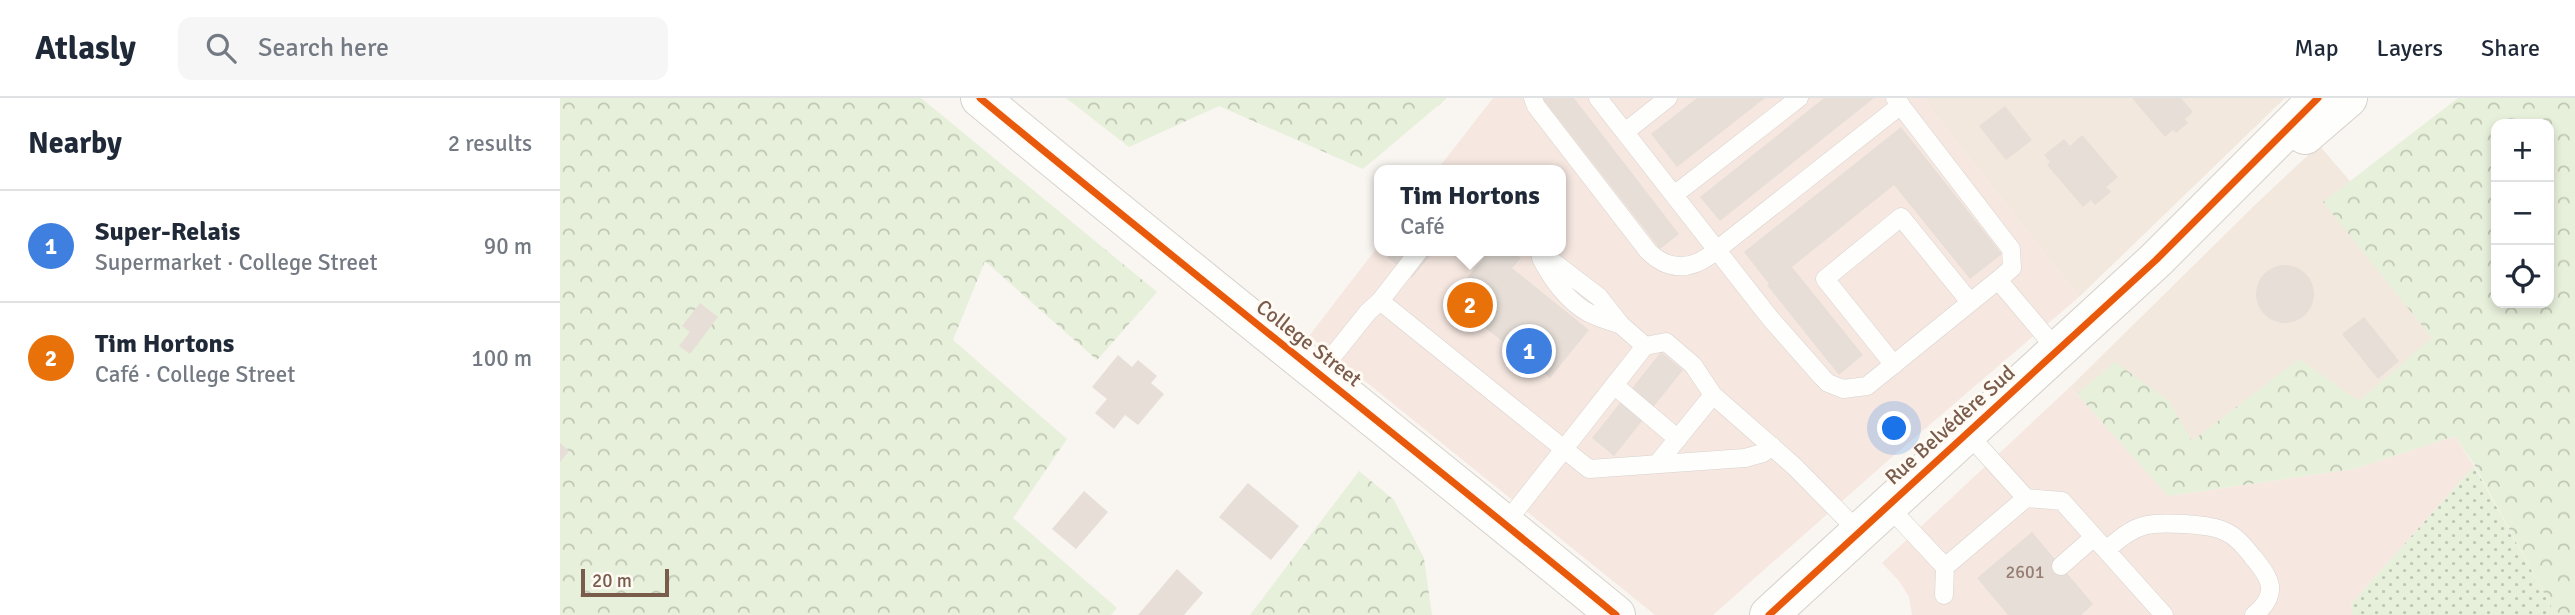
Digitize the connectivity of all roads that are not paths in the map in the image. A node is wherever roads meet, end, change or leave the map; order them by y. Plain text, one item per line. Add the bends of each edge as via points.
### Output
1 (980, 98) edge
2 (1533, 98) edge
3 (1598, 98) edge
4 (1668, 98) edge
5 (1799, 98) edge
6 (2318, 98) edge
7 (2348, 98) edge
8 (1898, 101) edge
9 (1625, 132) junction
10 (1674, 195) junction
11 (1717, 250) junction
12 (1415, 256) edge
13 (1545, 256) edge
14 (2156, 260) junction
15 (1998, 280) junction
16 (1380, 301) junction
17 (1970, 302) junction
18 (1645, 346) junction
19 (2058, 351) junction
20 (1894, 365) junction
21 (1320, 373) junction
22 (1614, 385) junction
23 (1713, 395) junction
24 (1967, 433) junction
25 (1678, 439) junction
26 (1772, 446) junction
27 (1564, 449) junction
28 (1657, 464) junction
29 (2026, 498) junction
30 (1888, 506) junction
31 (1505, 524) junction
32 (1859, 532) junction
33 (2100, 543) junction
34 (2061, 566) dead end
35 (1945, 567) junction
36 (1944, 595) dead end
37 (1616, 615) edge
38 (1769, 615) edge
39 (2164, 615) edge
40 (2254, 615) edge

1 - 21 street, College Street via 1167,254
2 - 11 lane via 1654,257 1684,267 1700,263
3 - 9 lane
4 - 9 lane
5 - 10 lane
6 - 14 street, Rue Belvédère Sud
7 - 14 street, Rue Belvédère Sud
8 - 11 lane
8 - 15 lane via 2011,249 2012,268
9 - 10 lane
10 - 11 lane
11 - 20 lane via 1828,383 1843,389 1859,388
12 - 16 lane
13 - 18 lane via 1599,297
14 - 19 street, Rue Belvédère Sud
15 - 17 lane
15 - 19 lane
16 - 21 lane
16 - 27 lane
17 - 20 lane
17 - 20 lane via 1901,216 1825,279
18 - 22 lane
18 - 23 lane via 1666,342 1693,365
19 - 24 street, Rue Belvédère Sud
21 - 31 street, College Street
22 - 25 lane
22 - 27 lane
23 - 25 lane
23 - 26 lane
24 - 29 lane
24 - 30 street, Rue Belvédère Sud
25 - 28 lane
26 - 28 lane via 1745,457
26 - 32 lane
27 - 28 lane via 1588,469
27 - 31 lane
29 - 33 lane via 2062,501
29 - 35 lane
30 - 32 street, Rue Belvédère Sud
30 - 35 lane
31 - 37 street, College Street
32 - 38 street, Rue Belvédère Sud
33 - 34 lane
33 - 39 lane
33 - 40 lane via 2151,524 2222,530 2244,545 2270,581 2268,600
35 - 36 lane

